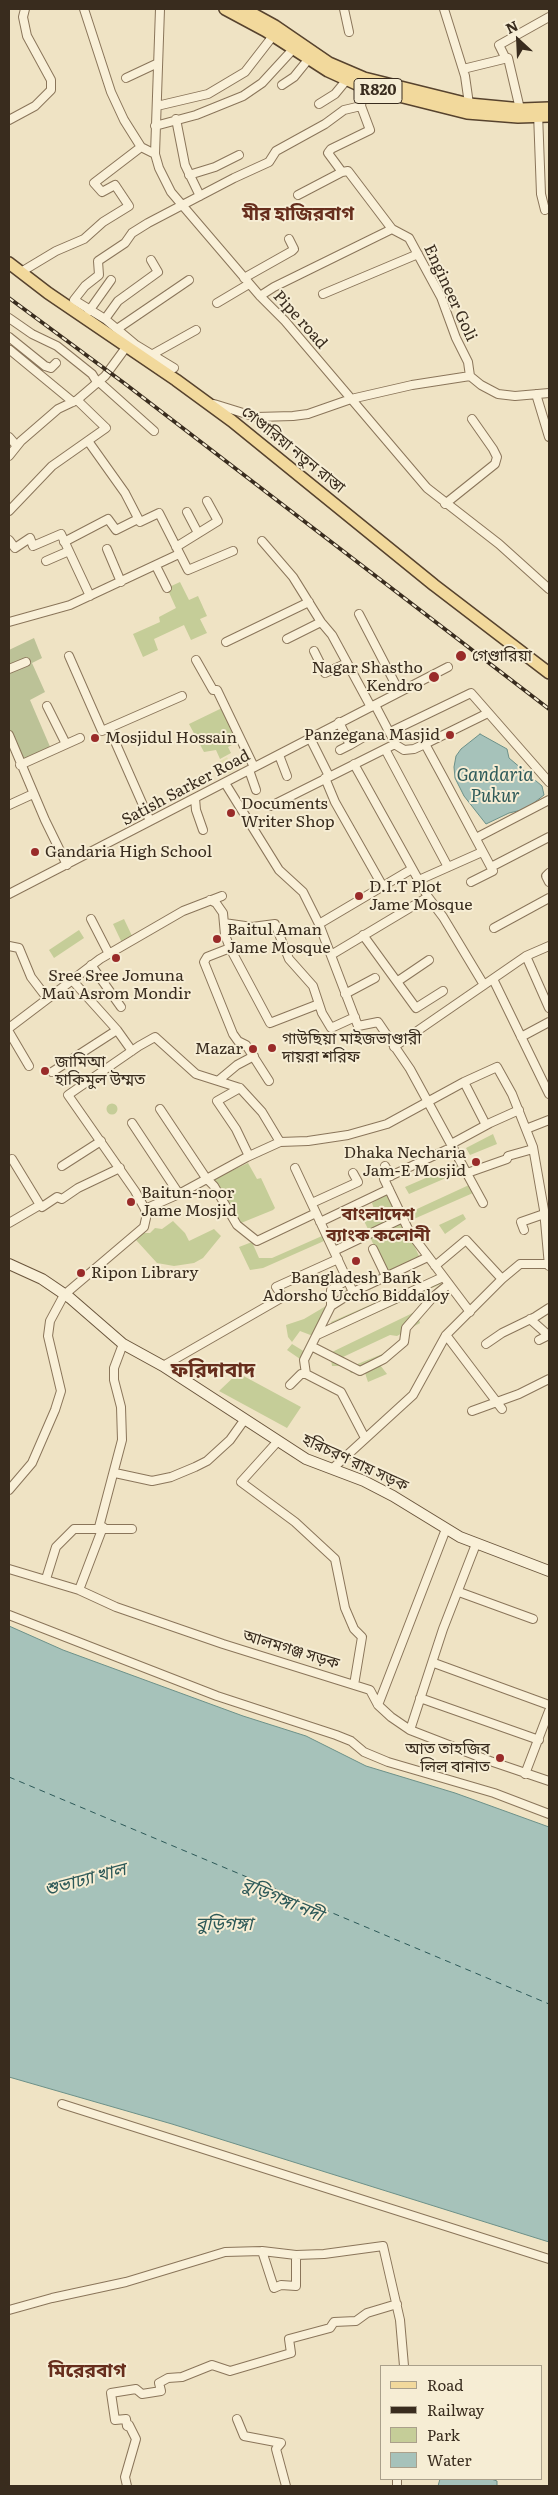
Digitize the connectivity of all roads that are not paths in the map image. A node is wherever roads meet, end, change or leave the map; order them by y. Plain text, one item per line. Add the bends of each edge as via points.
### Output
1 (25, 9) edge
2 (84, 9) edge
3 (160, 9) edge
4 (225, 9) edge
5 (244, 9) edge
6 (344, 9) edge
7 (444, 9) edge
8 (549, 17) edge
9 (276, 32) junction
10 (349, 32) dead end
11 (296, 46) junction
12 (311, 56) junction
13 (506, 59) junction
14 (158, 62) junction
15 (463, 69) junction
16 (349, 77) junction
17 (126, 78) dead end
18 (364, 82) junction
19 (282, 85) dead end
20 (319, 104) dead end
21 (469, 104) junction
22 (158, 106) junction
23 (361, 106) junction
24 (520, 109) junction
25 (544, 112) edge
26 (176, 119) junction
27 (9, 120) edge
28 (155, 126) junction
29 (140, 147) junction
30 (155, 154) junction
31 (240, 155) dead end
32 (342, 172) junction
33 (189, 175) junction
34 (298, 195) dead end
35 (200, 196) junction
36 (546, 200) edge
37 (184, 206) junction
38 (545, 210) dead end
39 (392, 229) junction
40 (289, 239) dead end
41 (418, 254) junction
42 (151, 260) dead end
43 (9, 263) edge
44 (21, 272) junction
45 (111, 280) dead end
46 (189, 280) dead end
47 (247, 281) junction
48 (323, 294) dead end
49 (260, 296) junction
50 (217, 303) dead end
51 (89, 311) junction
52 (9, 318) edge
53 (105, 319) junction
54 (16, 324) junction
55 (9, 329) edge
56 (117, 329) junction
57 (196, 330) dead end
58 (9, 338) edge
59 (127, 346) junction
60 (10, 350) edge
61 (153, 354) junction
62 (56, 364) dead end
63 (174, 368) dead end
64 (470, 376) junction
65 (98, 382) junction
66 (536, 394) junction
67 (549, 394) edge
68 (201, 398) junction
69 (350, 399) junction
70 (75, 401) junction
71 (472, 419) dead end
72 (154, 431) dead end
73 (549, 437) edge
74 (9, 438) edge
75 (88, 441) junction
76 (17, 446) junction
77 (9, 456) edge
78 (207, 501) dead end
79 (445, 504) junction
80 (9, 511) edge
81 (187, 512) dead end
82 (138, 519) junction
83 (198, 533) junction
84 (9, 540) edge
85 (262, 540) dead end
86 (64, 542) junction
87 (107, 549) dead end
88 (69, 551) junction
89 (178, 551) junction
90 (233, 552) dead end
91 (46, 561) dead end
92 (156, 566) junction
93 (121, 582) junction
94 (167, 588) dead end
95 (549, 589) edge
96 (90, 596) junction
97 (309, 602) junction
98 (359, 614) dead end
99 (9, 622) edge
100 (320, 622) junction
101 (287, 639) dead end
102 (226, 642) dead end
103 (314, 651) dead end
104 (69, 656) dead end
105 (196, 660) dead end
106 (26, 662) dead end
107 (347, 663) junction
108 (448, 667) dead end
109 (9, 669) edge
110 (549, 673) edge
111 (400, 691) junction
112 (182, 696) dead end
113 (47, 706) dead end
114 (373, 706) junction
115 (488, 713) junction
116 (339, 722) junction
117 (109, 728) junction
118 (390, 732) junction
119 (9, 735) edge
120 (80, 738) dead end
121 (310, 738) junction
122 (362, 738) dead end
123 (66, 744) junction
124 (395, 744) junction
125 (425, 744) junction
126 (350, 745) junction
127 (385, 749) junction
128 (340, 750) dead end
129 (278, 755) junction
130 (354, 764) junction
131 (20, 765) junction
132 (252, 768) junction
133 (287, 776) dead end
134 (327, 777) junction
135 (549, 782) edge
136 (225, 783) junction
137 (256, 790) dead end
138 (33, 794) junction
139 (195, 798) junction
140 (549, 800) edge
141 (9, 805) edge
142 (271, 806) dead end
143 (150, 821) junction
144 (203, 830) dead end
145 (476, 838) junction
146 (549, 838) edge
147 (482, 852) junction
148 (67, 865) junction
149 (448, 867) junction
150 (491, 867) junction
151 (412, 868) junction
152 (549, 873) edge
153 (418, 880) junction
154 (471, 882) dead end
155 (549, 882) edge
156 (382, 885) junction
157 (9, 894) edge
158 (222, 896) dead end
159 (428, 897) junction
160 (549, 898) edge
161 (210, 900) junction
162 (91, 918) dead end
163 (224, 924) junction
164 (319, 924) junction
165 (494, 928) dead end
166 (363, 936) junction
167 (9, 946) edge
168 (549, 946) edge
169 (230, 948) junction
170 (109, 954) junction
171 (331, 955) junction
172 (526, 956) junction
173 (429, 960) dead end
174 (92, 965) junction
175 (375, 978) dead end
176 (493, 979) junction
177 (72, 980) junction
178 (398, 981) junction
179 (484, 985) junction
180 (443, 991) dead end
181 (345, 994) junction
182 (47, 998) junction
183 (319, 1004) junction
184 (121, 1007) dead end
185 (549, 1008) edge
186 (355, 1017) junction
187 (549, 1022) edge
188 (9, 1030) edge
189 (117, 1030) junction
190 (520, 1037) junction
191 (394, 1047) junction
192 (132, 1051) junction
193 (254, 1056) junction
194 (28, 1066) dead end
195 (52, 1072) dead end
196 (219, 1080) junction
197 (269, 1082) dead end
198 (464, 1082) junction
199 (240, 1088) junction
200 (549, 1094) edge
201 (428, 1103) junction
202 (160, 1109) dead end
203 (519, 1110) junction
204 (549, 1120) edge
205 (132, 1123) dead end
206 (486, 1125) junction
207 (526, 1129) junction
208 (101, 1141) junction
209 (280, 1142) junction
210 (455, 1142) dead end
211 (533, 1149) junction
212 (446, 1150) dead end
213 (249, 1156) junction
214 (10, 1157) edge
215 (62, 1166) dead end
216 (385, 1166) dead end
217 (120, 1168) junction
218 (295, 1168) dead end
219 (470, 1172) dead end
220 (353, 1173) dead end
221 (391, 1176) junction
222 (206, 1178) junction
223 (389, 1190) junction
224 (179, 1194) junction
225 (312, 1203) junction
226 (483, 1203) dead end
227 (40, 1205) junction
228 (145, 1209) junction
229 (316, 1213) junction
230 (544, 1214) junction
231 (403, 1218) junction
232 (320, 1222) junction
233 (9, 1223) edge
234 (524, 1230) dead end
235 (373, 1249) dead end
236 (336, 1255) junction
237 (428, 1257) junction
238 (9, 1264) edge
239 (549, 1265) edge
240 (435, 1266) junction
241 (386, 1276) junction
242 (443, 1277) junction
243 (502, 1279) junction
244 (347, 1280) junction
245 (449, 1284) junction
246 (353, 1292) junction
247 (64, 1295) junction
248 (331, 1306) junction
249 (549, 1308) edge
250 (470, 1312) junction
251 (530, 1319) junction
252 (316, 1335) junction
253 (446, 1335) junction
254 (549, 1335) edge
255 (539, 1340) dead end
256 (123, 1344) junction
257 (486, 1344) dead end
258 (311, 1346) junction
259 (163, 1366) junction
260 (306, 1374) junction
261 (549, 1379) edge
262 (290, 1385) dead end
263 (497, 1400) junction
264 (502, 1408) dead end
265 (472, 1411) dead end
266 (245, 1419) junction
267 (365, 1438) junction
268 (278, 1441) junction
269 (332, 1469) junction
270 (115, 1472) junction
271 (9, 1490) edge
272 (101, 1527) junction
273 (132, 1529) dead end
274 (446, 1530) junction
275 (476, 1544) junction
276 (9, 1569) edge
277 (549, 1571) edge
278 (46, 1579) junction
279 (79, 1590) junction
280 (460, 1592) junction
281 (9, 1615) edge
282 (533, 1619) dead end
283 (434, 1662) junction
284 (354, 1685) junction
285 (420, 1698) junction
286 (378, 1705) junction
287 (549, 1705) edge
288 (549, 1711) edge
289 (410, 1730) junction
290 (539, 1740) junction
291 (525, 1774) junction
292 (549, 1781) edge
293 (548, 1811) edge
294 (62, 2104) dead end
295 (262, 2251) junction
296 (296, 2255) junction
297 (549, 2259) edge
298 (397, 2304) junction
299 (9, 2310) edge
300 (404, 2365) edge
301 (238, 2419) dead end
302 (127, 2486) edge
303 (286, 2486) edge

1 - 27 street via 23,17 27,36 51,80 51,90 35,106
2 - 29 street via 111,92
3 - 14 street, Pipe road
4 - 9 main road, R820
5 - 9 main road, R820
6 - 10 street
7 - 15 street
8 - 13 street via 499,45
9 - 11 main road, R820
9 - 22 street via 245,72 208,94
11 - 12 main road, R820
11 - 26 street via 262,83 242,96 196,116
12 - 16 main road, R820
12 - 19 street via 294,77
13 - 15 street
13 - 24 street
14 - 17 street
14 - 22 street, Pipe road
15 - 21 street
16 - 18 main road, R820
16 - 20 street via 335,94
18 - 21 main road, R820
18 - 23 street, Engineer Goli
18 - 25 main road, R820 via 467,113
21 - 24 main road, R820
22 - 28 street, Pipe road
23 - 32 street, Engineer Goli via 370,130 328,151
23 - 35 street via 344,110 276,151 269,162
24 - 25 main road, R820
25 - 36 street
26 - 28 street
26 - 33 street via 180,151
28 - 30 street, Pipe road
29 - 30 street
29 - 44 street via 94,184 102,192 115,185 129,206 84,239
30 - 37 street, Pipe road via 171,192
31 - 33 street
32 - 34 street
32 - 39 street, Engineer Goli via 348,171
33 - 35 street
35 - 37 street
36 - 38 street
37 - 47 street, Pipe road
37 - 51 street via 132,233 125,243 98,261 98,275 74,300
39 - 41 street, Engineer Goli via 409,238
39 - 49 street
40 - 47 street via 292,251
41 - 48 street
41 - 64 street, Engineer Goli via 441,297 468,362
42 - 53 street via 158,272 118,301
43 - 44 main road, গেণ্ডারিয়া নতুন রাস্তা
44 - 59 main road, গেণ্ডারিয়া নতুন রাস্তা
45 - 51 street
46 - 56 street
47 - 49 street, Pipe road
47 - 50 street
49 - 69 street, Pipe road
51 - 53 street
52 - 54 street
53 - 56 street
54 - 55 street
54 - 65 street via 57,346
56 - 61 street
57 - 61 street
58 - 62 street via 45,366 51,368
59 - 65 street
59 - 68 main road, গেণ্ডারিয়া নতুন রাস্তা
60 - 70 street
61 - 63 street
64 - 66 street via 498,394
64 - 69 street
65 - 70 street
65 - 72 street
66 - 67 street
66 - 73 street
68 - 69 street via 241,414 277,418 308,414
68 - 110 main road, গেণ্ডারিয়া নতুন রাস্তা
69 - 79 street, Pipe road via 427,488
70 - 75 street via 106,428
70 - 76 street via 58,409
71 - 79 street via 493,449 497,457 495,464
74 - 76 street
75 - 80 street via 52,466
75 - 82 street
76 - 77 street
78 - 83 street via 218,521
79 - 95 street, Pipe road via 499,544
81 - 83 street
82 - 86 street via 116,530 108,520
82 - 89 street via 140,522 159,514
83 - 89 street
84 - 86 street via 15,548 30,538 33,546 60,534
85 - 97 street
86 - 88 street
87 - 93 street
88 - 91 street
88 - 96 street
89 - 90 street via 188,570
89 - 92 street
92 - 93 street
92 - 94 street
93 - 96 street
96 - 99 street
97 - 100 street
97 - 102 street
98 - 111 street
100 - 101 street
100 - 107 street via 332,635
103 - 107 street via 325,673
104 - 117 street via 102,731
105 - 132 street via 216,690
106 - 109 street
107 - 114 street
108 - 111 street, Satish Sarker Road
111 - 114 street, Satish Sarker Road
112 - 117 street
113 - 123 street
114 - 116 street, Satish Sarker Road
114 - 118 street
115 - 118 street via 471,693
115 - 125 street
115 - 135 street
116 - 121 street, Satish Sarker Road
116 - 126 street
117 - 143 street
118 - 124 street
119 - 131 street
120 - 123 street
121 - 129 street, Satish Sarker Road
121 - 134 street
122 - 126 street
123 - 131 street
124 - 125 street via 404,750
124 - 127 street
125 - 145 street
126 - 128 street
127 - 130 street
127 - 149 street
129 - 132 street, Satish Sarker Road
129 - 133 street
130 - 134 street
130 - 151 street
131 - 138 street
132 - 136 street, Satish Sarker Road
132 - 137 street
134 - 142 street
134 - 156 street via 335,802
136 - 139 street, Satish Sarker Road
136 - 164 street via 279,870 303,892
138 - 141 street
138 - 148 street
139 - 143 street, Satish Sarker Road
139 - 144 street
140 - 145 street
143 - 148 street, Satish Sarker Road
145 - 147 street
146 - 150 street
147 - 149 street
147 - 150 street
148 - 157 street, Satish Sarker Road
149 - 153 street
150 - 154 street via 493,871
151 - 153 street
151 - 156 street
152 - 155 street via 546,876
153 - 159 street
156 - 164 street
158 - 161 street
159 - 166 street
159 - 179 street
160 - 165 street
161 - 163 street via 223,913
161 - 170 street via 155,926
162 - 170 street
163 - 169 street
163 - 183 street via 275,925 290,959 313,986
164 - 171 street
166 - 171 street
166 - 178 street
167 - 182 street via 19,948 31,976
168 - 172 street
169 - 183 street via 270,1023
169 - 193 street via 207,957 204,962 234,1034
170 - 174 street
171 - 181 street
172 - 176 street
172 - 185 street
173 - 178 street
174 - 177 street
174 - 184 street
175 - 181 street
176 - 179 street
176 - 190 street
177 - 182 street
177 - 189 street
178 - 180 street via 416,1008
179 - 191 street
181 - 186 street
182 - 188 street
183 - 186 street via 331,1028
186 - 191 street via 359,1027 378,1022
187 - 190 street
188 - 194 street
189 - 192 street
189 - 195 street
190 - 200 street
191 - 201 street via 410,1068
192 - 196 street via 156,1038 196,1074
192 - 208 street via 68,1095
193 - 196 street
193 - 197 street
196 - 199 street
198 - 201 street
198 - 203 street via 497,1067
198 - 206 street
199 - 209 street via 262,1112
199 - 213 street via 217,1101
201 - 209 street via 387,1124 348,1135
201 - 226 street
202 - 222 street
203 - 206 street
203 - 207 street
204 - 207 street
205 - 224 street
206 - 210 street
207 - 211 street
208 - 215 street
208 - 217 street
209 - 213 street
211 - 219 street
211 - 230 street
212 - 221 street
213 - 222 street
214 - 227 street
216 - 221 street
217 - 227 street via 62,1199 57,1197 43,1207
217 - 228 street
218 - 225 street
220 - 225 street via 358,1182
221 - 223 street via 384,1179
222 - 224 street
222 - 229 street via 237,1225 257,1241
223 - 231 street
223 - 232 street
224 - 228 street
225 - 229 street
227 - 233 street
228 - 247 street via 144,1227
229 - 232 street
230 - 234 street via 521,1222
230 - 239 street
231 - 236 street
231 - 237 street
232 - 236 street
235 - 241 street
236 - 244 street
236 - 259 street via 276,1286 283,1297
237 - 240 street
237 - 241 street
238 - 247 main road, হরিচরণ রায় সড়ক
239 - 243 street via 520,1264
240 - 242 street
240 - 243 street via 466,1240
241 - 246 street
242 - 245 street
242 - 252 street
243 - 250 street
244 - 246 street
244 - 248 street via 331,1290
245 - 250 street
245 - 258 street via 406,1328 404,1342 384,1359 360,1371
246 - 248 street
247 - 256 main road, হরিচরণ রায় সড়ক
247 - 271 street via 50,1321 48,1336 61,1391 32,1463
248 - 252 street
249 - 251 street
250 - 253 street
251 - 254 street
251 - 257 street
252 - 258 street
253 - 263 street
253 - 267 street via 413,1395
254 - 255 street
256 - 259 main road, হরিচরণ রায় সড়ক
256 - 270 street via 114,1368 121,1407 122,1440
258 - 260 street via 304,1360
259 - 266 main road, হরিচরণ রায় সড়ক
260 - 262 street
260 - 267 street via 341,1392
261 - 263 street via 519,1394
263 - 264 street
263 - 265 street
266 - 268 main road, হরিচরণ রায় সড়ক
266 - 270 street via 230,1440 207,1461 195,1467 152,1481
267 - 269 street
268 - 269 main road, হরিচরণ রায় সড়ক via 310,1461
268 - 284 street via 241,1482 295,1522 335,1559 346,1608 354,1629 362,1637
269 - 274 main road, হরিচরণ রায় সড়ক via 393,1496
270 - 272 street
272 - 273 street
272 - 278 street via 82,1527 69,1532 56,1547
272 - 279 street
274 - 275 main road, হরিচরণ রায় সড়ক
274 - 286 street
275 - 277 main road, হরিচরণ রায় সড়ক
275 - 280 street
276 - 278 street, আলমগঞ্জ সড়ক
278 - 279 street, আলমগঞ্জ সড়ক
279 - 284 street, আলমগঞ্জ সড়ক via 116,1607
280 - 282 street
280 - 283 street
281 - 293 street via 217,1696 336,1735 388,1762
283 - 285 street
283 - 287 street
284 - 286 street, আলমগঞ্জ সড়ক via 370,1690
285 - 289 street
285 - 290 street
286 - 289 street, আলমগঞ্জ সড়ক
288 - 290 street
289 - 291 street, আলমগঞ্জ সড়ক
290 - 291 street
291 - 292 street, আলমগঞ্জ সড়ক
294 - 297 street
295 - 296 street
295 - 296 street via 274,2288 296,2286
295 - 299 street via 225,2252 126,2282
296 - 298 street via 383,2246
298 - 300 street
298 - 302 street via 367,2313 356,2321 334,2322 330,2328 289,2339 291,2353 230,2371 212,2365 182,2377 168,2378 159,2383 161,2392 142,2394 136,2389 111,2393 115,2420 126,2419 136,2439 125,2477
301 - 303 street via 244,2436 281,2443 276,2449

